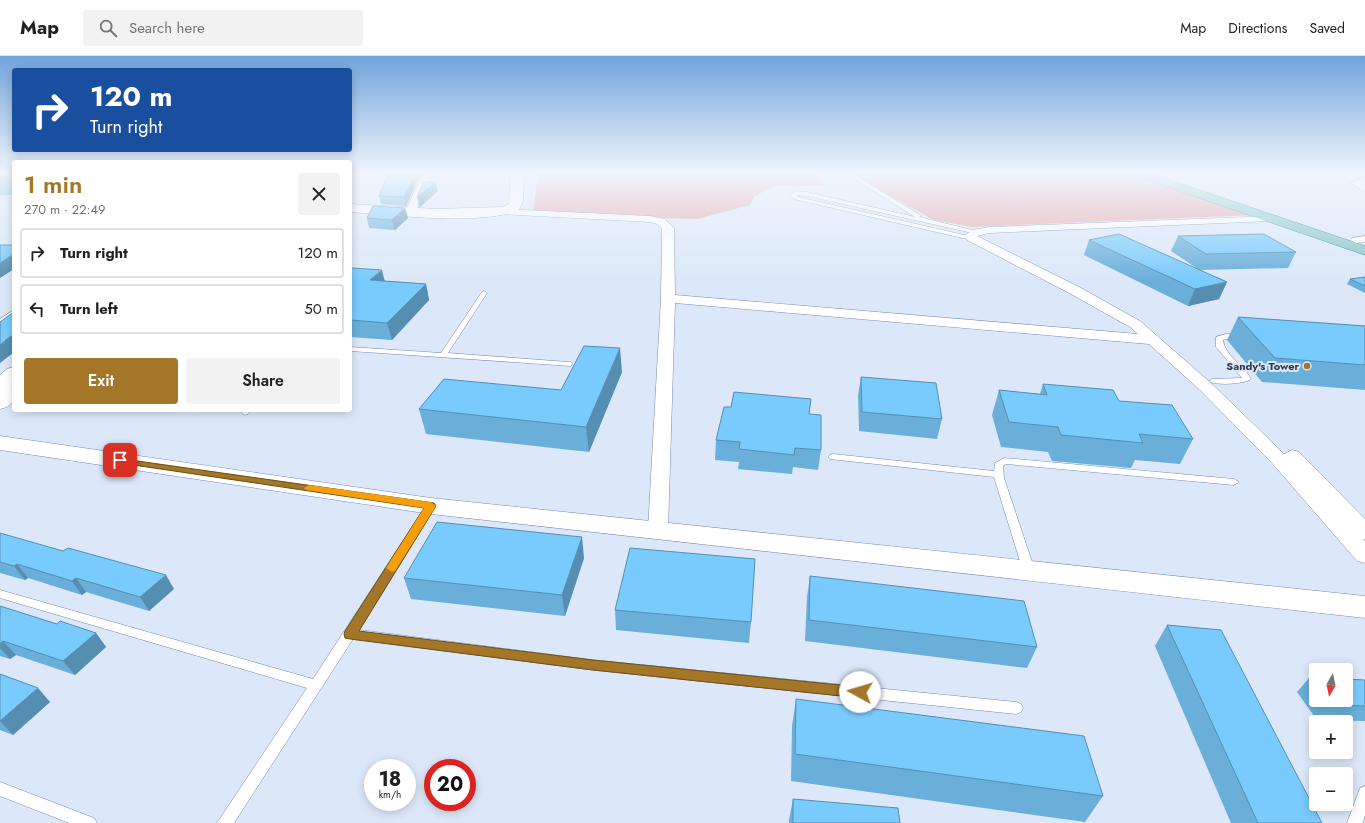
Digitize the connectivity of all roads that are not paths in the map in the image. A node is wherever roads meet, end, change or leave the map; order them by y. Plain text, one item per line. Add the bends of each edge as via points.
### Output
1 (394, 210) edge
2 (511, 210) edge
3 (853, 210) edge
4 (877, 210) edge
5 (908, 210) edge
6 (1246, 210) edge
7 (1269, 210) edge
8 (504, 212) junction
9 (1270, 218) junction
10 (926, 221) junction
11 (1293, 226) junction
12 (974, 235) junction
13 (1362, 240) edge
14 (1365, 251) edge
15 (484, 293) dead end
16 (668, 298) junction
17 (12, 313) edge
18 (0, 322) edge
19 (1252, 337) edge
20 (1154, 340) junction
21 (352, 349) edge
22 (443, 355) junction
23 (568, 364) dead end
24 (12, 375) edge
25 (1213, 380) junction
26 (0, 386) edge
27 (12, 393) edge
28 (0, 404) edge
29 (0, 444) edge
30 (834, 457) dead end
31 (998, 474) junction
32 (1234, 482) dead end
33 (431, 506) junction
34 (658, 530) junction
35 (1365, 532) edge
36 (1365, 556) edge
37 (1029, 571) junction
38 (0, 594) edge
39 (1365, 607) edge
40 (350, 634) junction
41 (316, 685) junction
42 (1016, 708) dead end
43 (0, 789) edge
44 (1365, 793) edge
45 (89, 823) edge
46 (226, 823) edge
47 (1355, 823) edge

1 - 8 street
2 - 8 street
3 - 12 lane
4 - 10 lane
5 - 10 lane
6 - 9 main road
7 - 13 main road
8 - 16 street via 661,221 668,228
9 - 11 main road
9 - 12 street
10 - 12 lane
11 - 14 main road
11 - 25 street via 998,237 1001,242 1116,303 1162,332
12 - 20 street via 1135,324
15 - 22 lane
16 - 20 street
16 - 34 street
17 - 18 lane
19 - 25 lane via 1226,336 1219,339 1220,347 1247,379
20 - 36 street via 1280,460
21 - 22 lane
22 - 23 lane
24 - 26 street
25 - 35 street
27 - 28 street
29 - 33 street
30 - 31 lane
31 - 32 lane via 998,465 1004,461
31 - 37 lane
33 - 34 street
33 - 40 lane
34 - 37 street
37 - 39 street
38 - 41 lane
40 - 41 lane
40 - 42 lane via 593,665
41 - 46 lane
43 - 45 lane
44 - 47 lane

